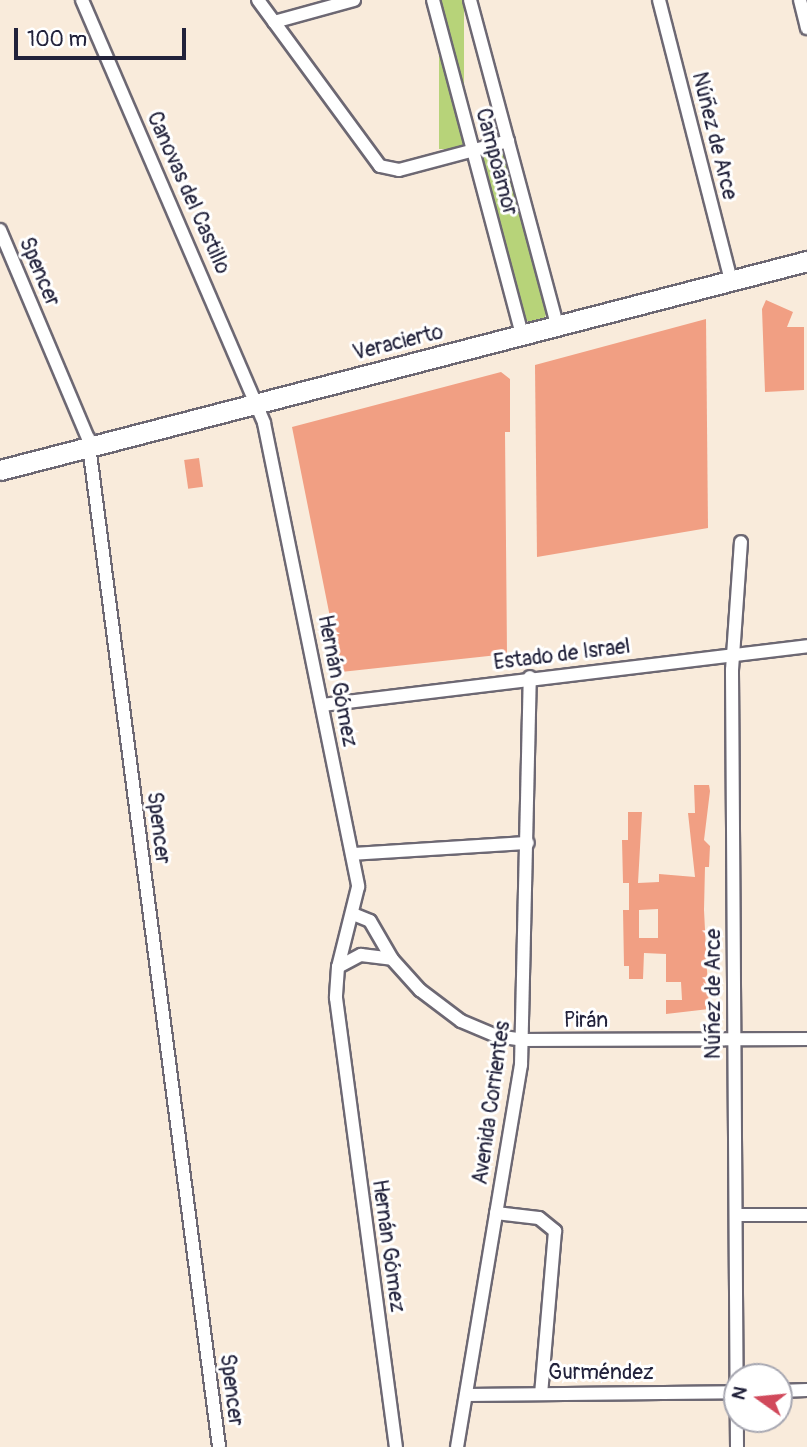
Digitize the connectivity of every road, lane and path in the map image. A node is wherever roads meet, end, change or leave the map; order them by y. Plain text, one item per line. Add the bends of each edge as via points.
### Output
1 (82, 0) edge
2 (258, 0) edge
3 (354, 0) edge
4 (433, 0) edge
5 (470, 0) edge
6 (659, 0) edge
7 (800, 0) edge
8 (274, 22) junction
9 (807, 28) edge
10 (508, 141) junction
11 (473, 151) junction
12 (0, 230) edge
13 (807, 261) edge
14 (731, 281) junction
15 (557, 325) junction
16 (522, 334) junction
17 (257, 402) junction
18 (89, 446) junction
19 (0, 470) edge
20 (741, 542) dead end
21 (807, 646) edge
22 (733, 655) junction
23 (530, 677) junction
24 (322, 705) junction
25 (528, 843) junction
26 (352, 854) junction
27 (353, 914) junction
28 (392, 960) junction
29 (338, 967) junction
30 (734, 1039) junction
31 (807, 1039) edge
32 (523, 1040) junction
33 (496, 1213) junction
34 (736, 1215) junction
35 (807, 1215) edge
36 (737, 1363) edge
37 (723, 1392) edge
38 (541, 1393) junction
39 (466, 1395) junction
40 (219, 1447) edge
41 (396, 1447) edge
42 (457, 1447) edge

1 - 17 street, Canovas del Castillo
2 - 8 street
3 - 8 street
4 - 11 street, Campoamor
5 - 10 street, Campoamor
6 - 14 street, Núñez de Arce
7 - 9 street
8 - 11 street via 380,166 399,170
10 - 11 street
10 - 15 street, Campoamor
11 - 16 street, Campoamor
12 - 18 street, Spencer
13 - 14 street, Veracierto
14 - 15 street, Veracierto
15 - 16 street, Veracierto
16 - 17 street, Veracierto
17 - 18 street, Veracierto
17 - 24 street, Hernán Gómez
18 - 19 street, Veracierto
18 - 40 street, Spencer
20 - 22 street, Núñez de Arce
21 - 22 street, Estado de Israel
22 - 23 street, Estado de Israel
22 - 30 street, Núñez de Arce
23 - 24 street, Estado de Israel
23 - 25 street, Avenida Corrientes
24 - 26 street, Hernán Gómez
25 - 26 street
25 - 32 street, Avenida Corrientes
26 - 27 street, Hernán Gómez via 358,887
27 - 28 street, Pirán via 370,921
27 - 29 street, Hernán Gómez
28 - 29 street via 361,954
28 - 32 street, Pirán via 420,990 461,1021 496,1036
29 - 41 street, Hernán Gómez via 336,998
30 - 31 street, Pirán
30 - 32 street, Pirán
30 - 34 street, Núñez de Arce
32 - 33 street, Avenida Corrientes
33 - 38 street via 539,1218 555,1231
33 - 39 street, Avenida Corrientes
34 - 35 street
34 - 36 street, Núñez de Arce
37 - 38 street, Gurméndez
38 - 39 street, Gurméndez
39 - 42 street, Avenida Corrientes

